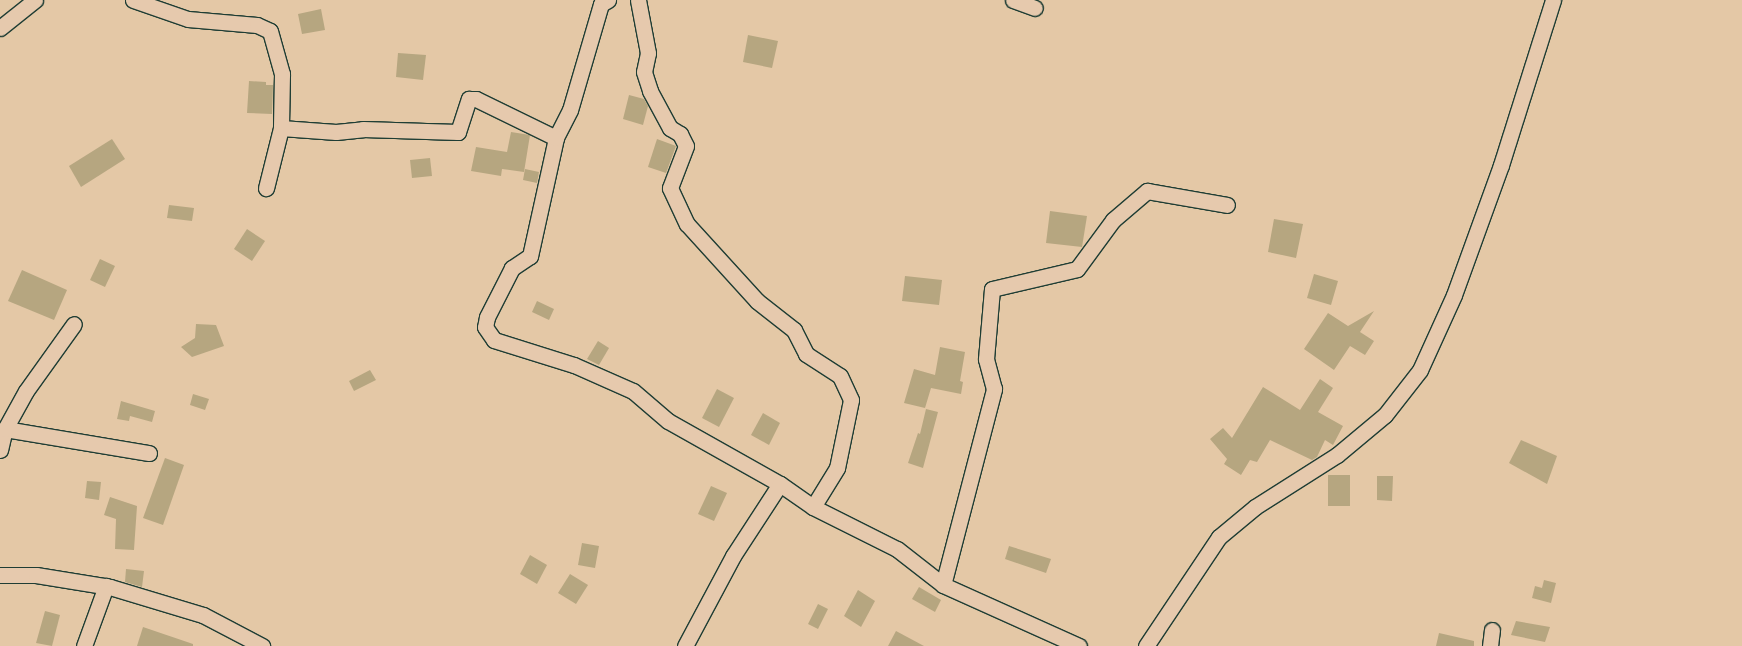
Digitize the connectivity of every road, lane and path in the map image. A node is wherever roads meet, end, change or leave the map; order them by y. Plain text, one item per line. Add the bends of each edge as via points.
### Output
1 (35, 0) edge
2 (133, 0) edge
3 (608, 0) edge
4 (638, 0) edge
5 (1013, 0) edge
6 (1553, 0) edge
7 (1035, 8) dead end
8 (0, 28) edge
9 (281, 128) junction
10 (556, 138) junction
11 (266, 188) dead end
12 (1227, 205) dead end
13 (74, 324) dead end
14 (5, 430) junction
15 (0, 450) edge
16 (149, 453) dead end
17 (780, 484) junction
18 (814, 507) junction
19 (0, 575) edge
20 (943, 585) junction
21 (106, 586) junction
22 (1492, 630) dead end
23 (84, 646) edge
24 (262, 646) edge
25 (685, 646) edge
26 (1078, 646) edge
27 (1146, 646) edge
28 (1490, 646) edge

1 - 8 street
2 - 9 street via 188,19 257,25 270,31 282,74
3 - 10 street via 601,4 570,110
4 - 18 street via 648,53 644,72 650,92 670,128 680,134 686,146 670,188 687,224 757,301 794,330 806,354 840,376 852,400 837,468
5 - 7 street
6 - 27 street via 1501,165 1454,296 1420,370 1385,415 1336,455 1255,507 1219,537
9 - 10 street via 336,132 363,129 458,132 469,99 476,99
9 - 11 street
10 - 17 street via 530,256 512,268 487,317 485,327 494,340 574,364 633,390 668,421
12 - 20 street via 1147,191 1112,220 1077,269 992,289 986,359 994,389
13 - 14 street via 26,392
14 - 15 street
14 - 16 street
17 - 18 street
17 - 25 street via 733,556
18 - 20 street via 898,549
19 - 21 street via 36,575
20 - 26 street
21 - 23 street
21 - 24 street via 203,615
22 - 28 street

